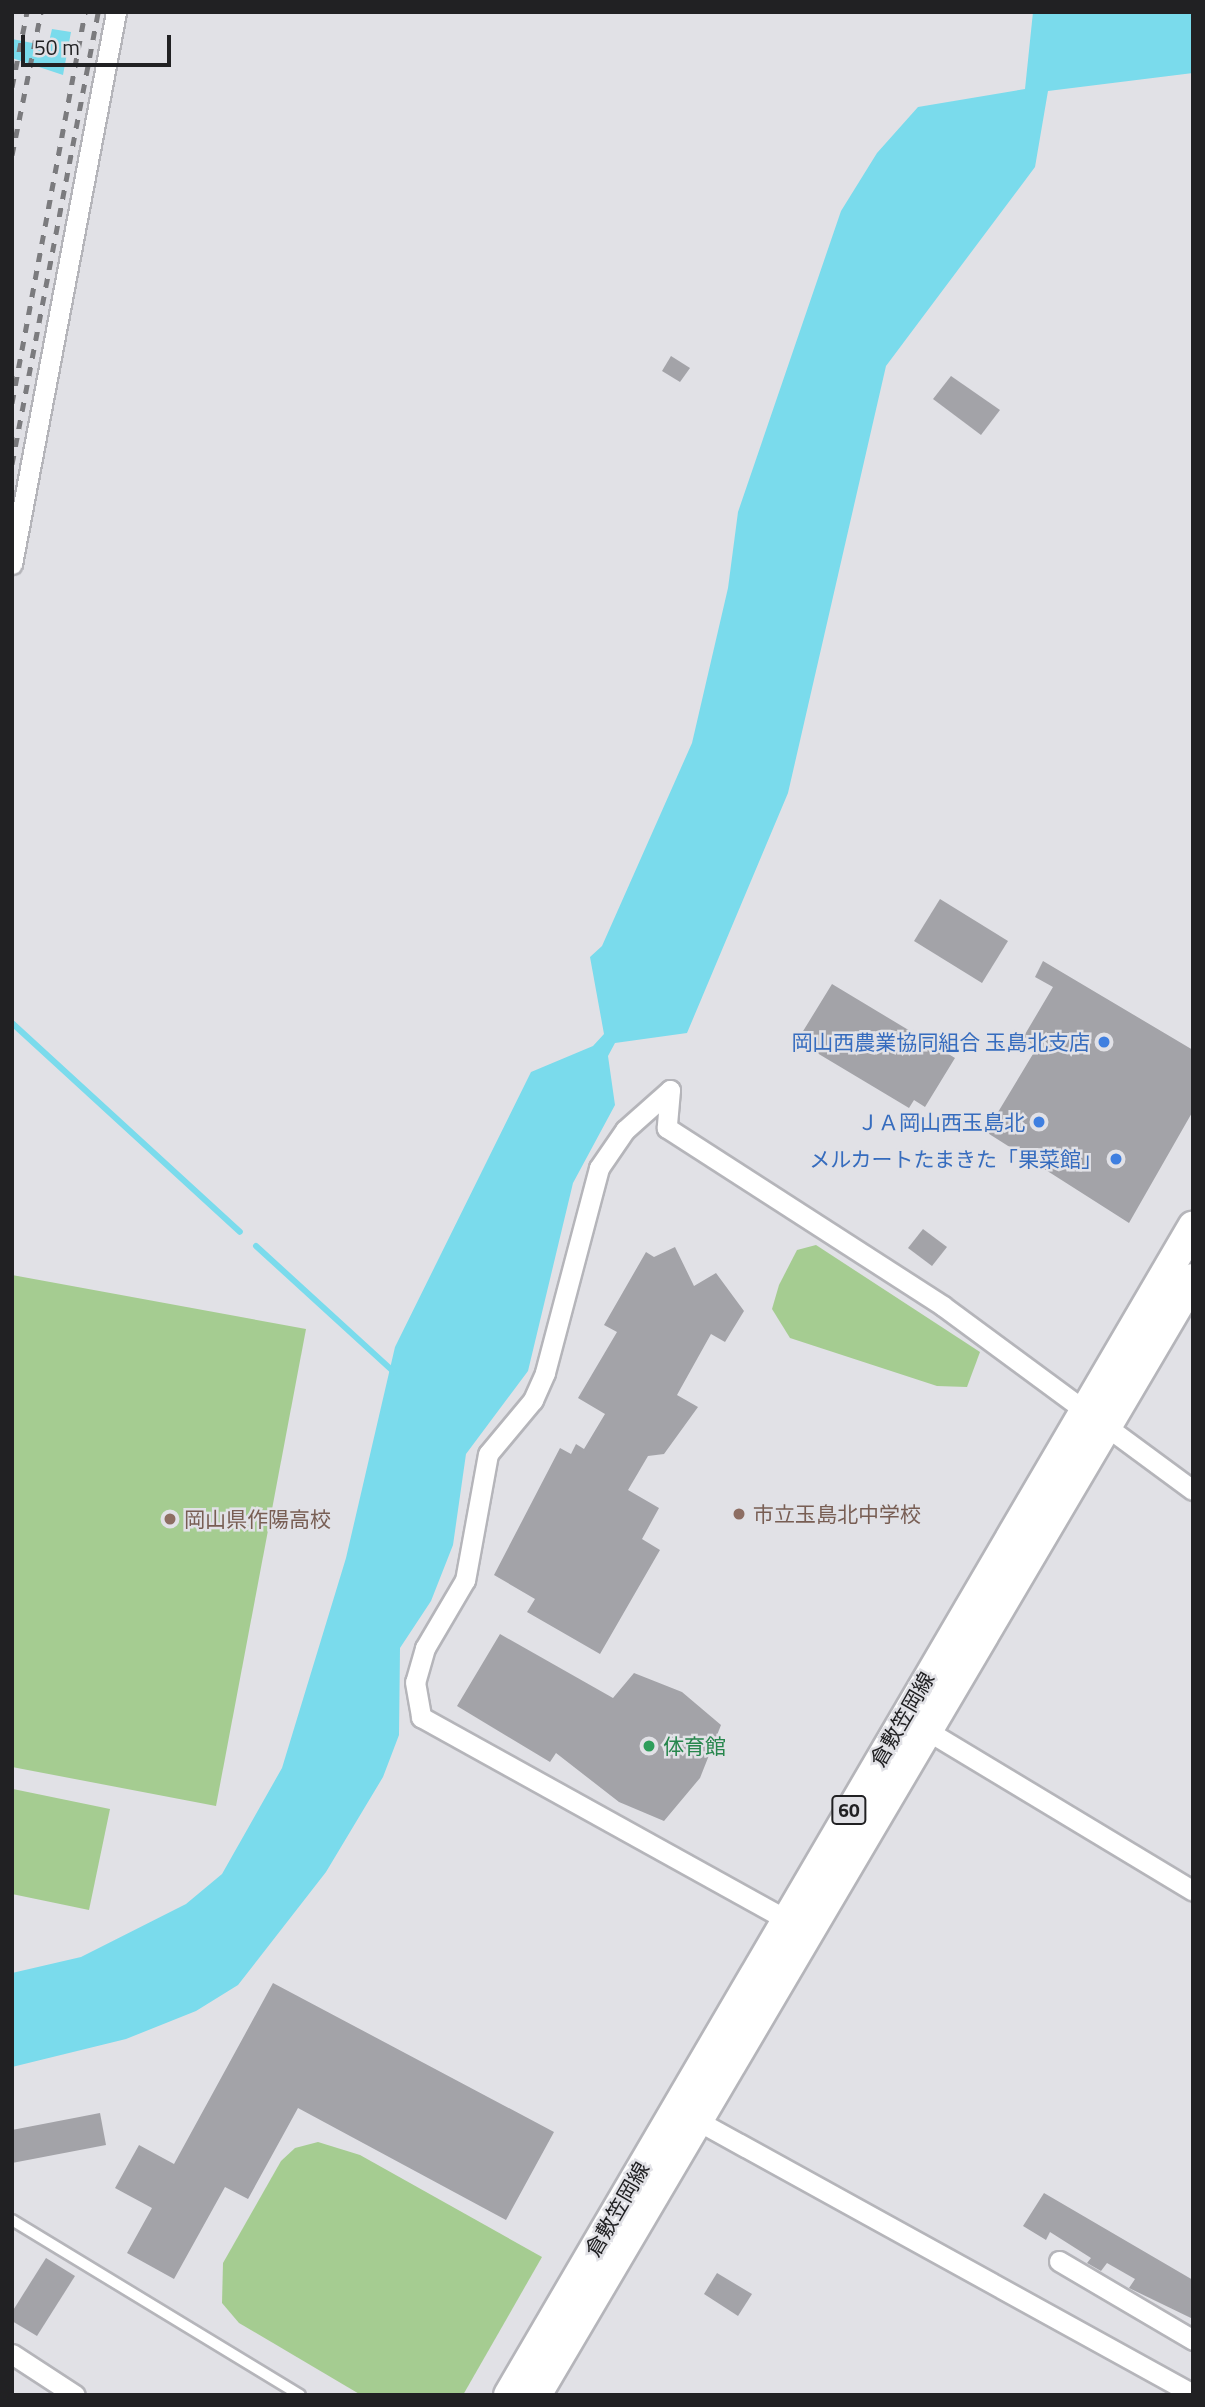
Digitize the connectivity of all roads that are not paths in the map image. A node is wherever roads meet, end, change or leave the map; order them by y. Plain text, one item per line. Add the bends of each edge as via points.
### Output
1 (116, 12) edge
2 (13, 555) edge
3 (1193, 1227) edge
4 (1193, 1279) edge
5 (1095, 1415) junction
6 (1193, 1490) edge
7 (915, 1724) junction
8 (1193, 1891) edge
9 (797, 1926) junction
10 (687, 2115) junction
11 (12, 2220) edge
12 (1059, 2261) dead end
13 (1193, 2340) edge
14 (12, 2354) edge
15 (1193, 2394) edge
16 (75, 2395) edge
17 (300, 2395) edge
18 (509, 2395) edge
19 (536, 2395) edge

1 - 2 street
3 - 5 main road, 倉敷笠岡線 / 60
4 - 5 main road, 倉敷笠岡線 / 60
5 - 6 street
5 - 7 main road, 倉敷笠岡線 / 60
5 - 9 street via 943,1306 667,1128 670,1090 625,1130 599,1168 545,1373 533,1400 488,1454 464,1580 425,1648 415,1682 421,1717
7 - 8 street
7 - 9 main road, 倉敷笠岡線 / 60
9 - 10 main road, 倉敷笠岡線 / 60
10 - 15 street
10 - 18 main road, 倉敷笠岡線 / 60
10 - 19 main road, 倉敷笠岡線 / 60
11 - 17 lane
12 - 13 street
14 - 16 street

